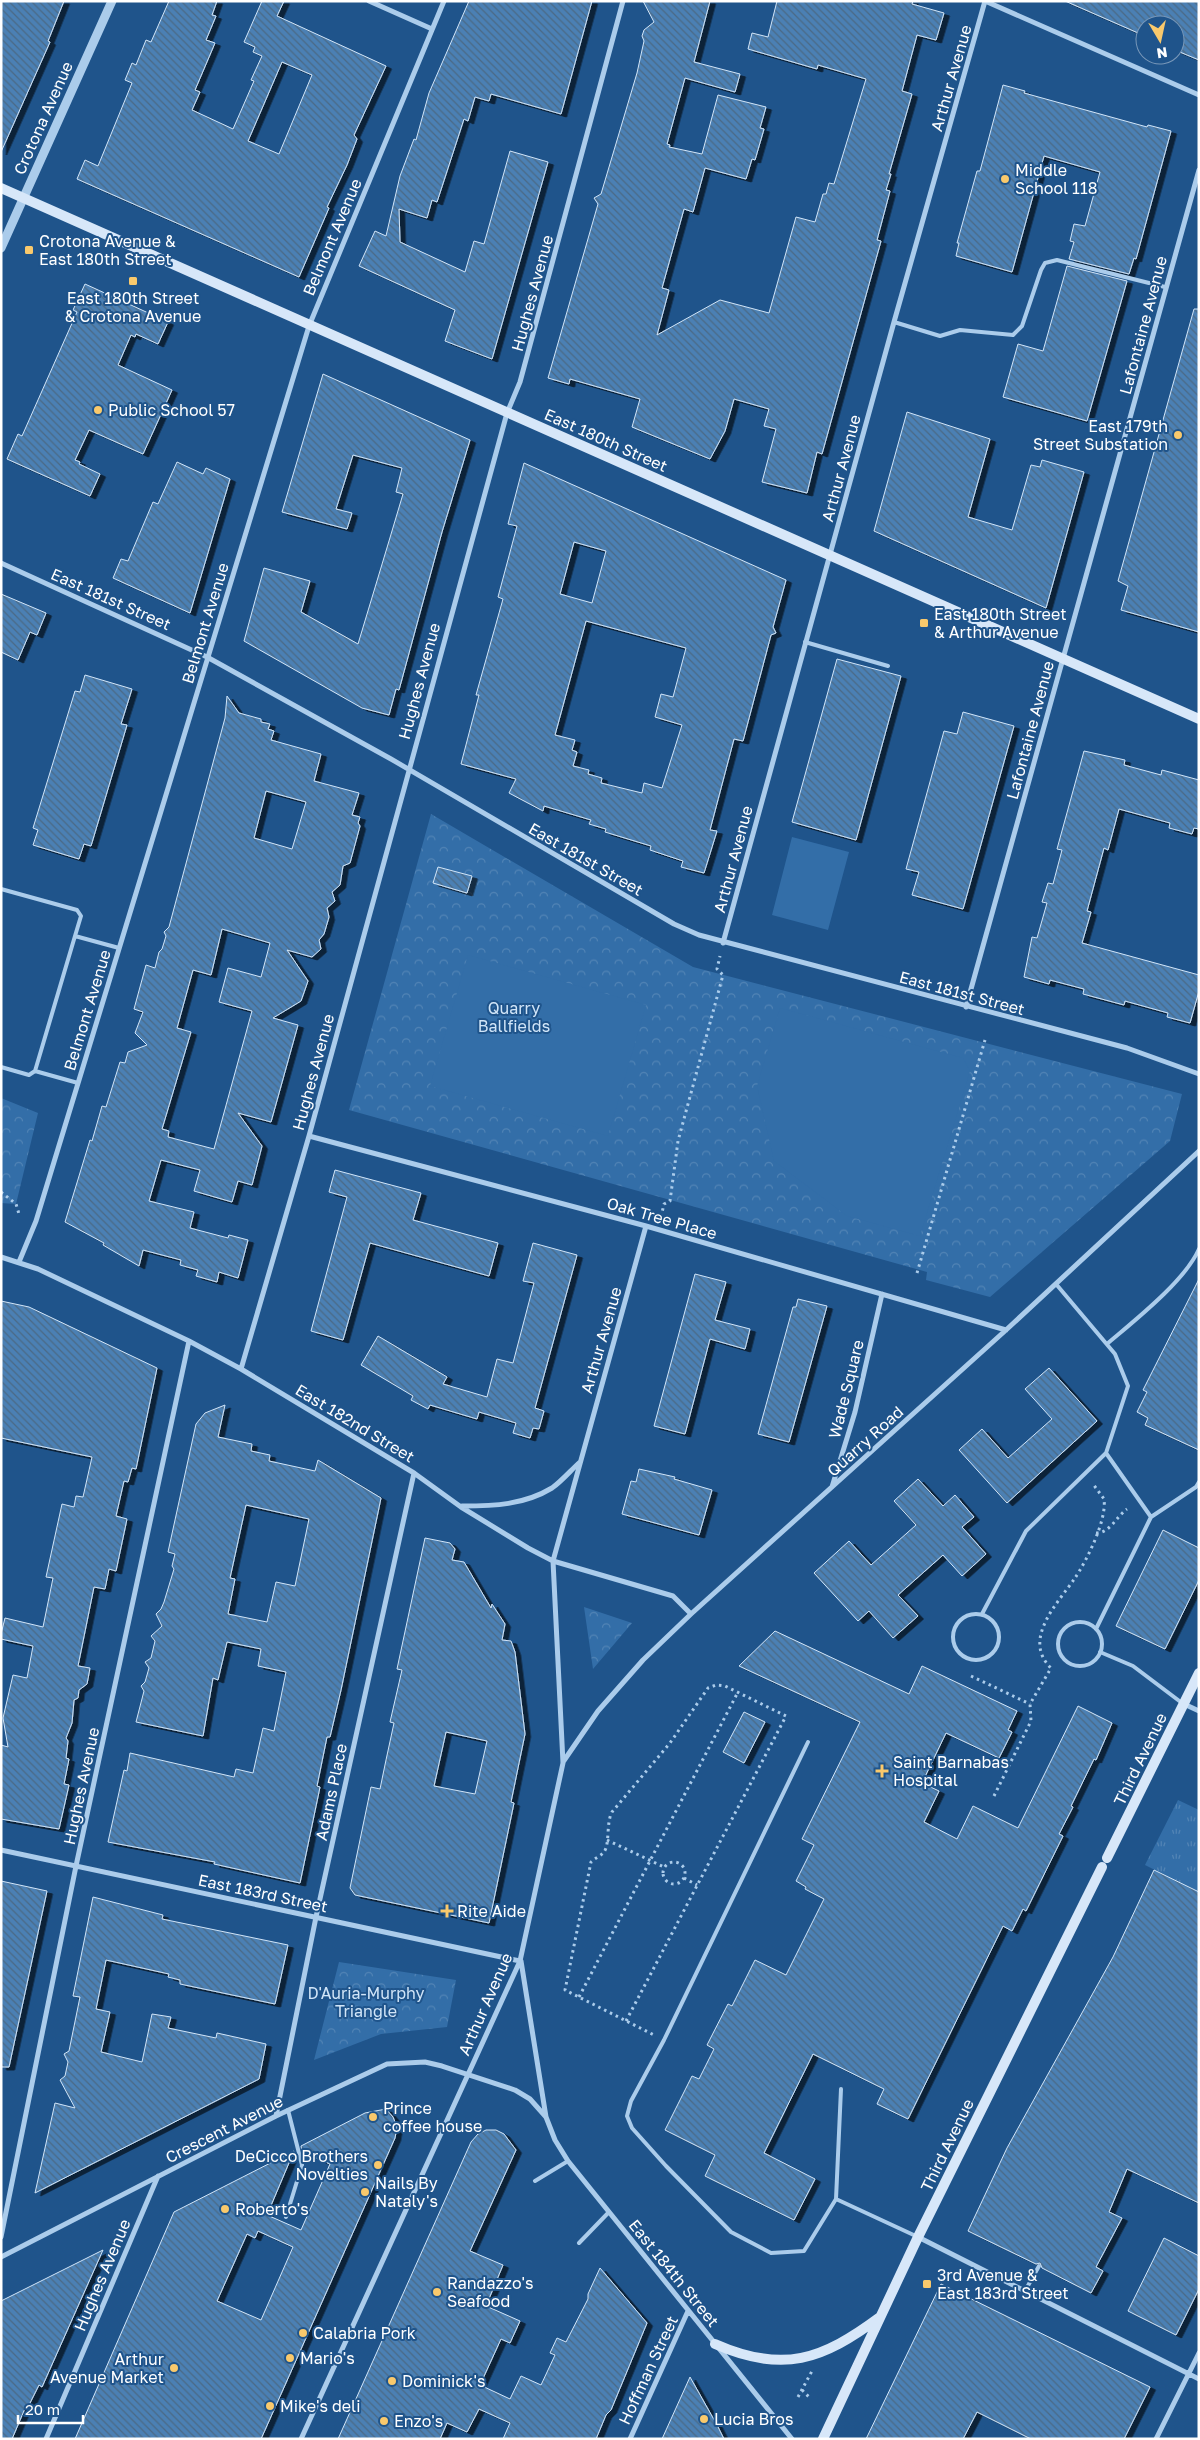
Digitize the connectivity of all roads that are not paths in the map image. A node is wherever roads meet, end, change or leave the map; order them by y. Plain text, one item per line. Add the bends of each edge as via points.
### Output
1 (112, 1) edge
2 (369, 1) edge
3 (444, 1) edge
4 (623, 1) edge
5 (985, 1) edge
6 (432, 29) junction
7 (1199, 95) edge
8 (1199, 170) edge
9 (1, 188) edge
10 (23, 198) junction
11 (1, 248) edge
12 (1165, 286) junction
13 (894, 322) junction
14 (309, 326) junction
15 (507, 413) junction
16 (829, 556) junction
17 (1, 563) edge
18 (805, 642) junction
19 (207, 657) junction
20 (1062, 659) junction
21 (888, 666) dead end
22 (1199, 719) edge
23 (408, 770) junction
24 (1, 889) edge
25 (75, 936) junction
26 (723, 943) junction
27 (119, 948) junction
28 (966, 1007) junction
29 (1, 1067) edge
30 (35, 1071) junction
31 (1199, 1074) edge
32 (78, 1083) junction
33 (309, 1136) junction
34 (1199, 1151) edge
35 (646, 1226) junction
36 (1199, 1249) edge
37 (1, 1256) edge
38 (19, 1262) junction
39 (1056, 1284) junction
40 (882, 1294) junction
41 (1006, 1330) junction
42 (189, 1341) junction
43 (1107, 1344) junction
44 (241, 1369) junction
45 (1106, 1453) junction
46 (580, 1462) junction
47 (414, 1474) junction
48 (1199, 1482) edge
49 (831, 1489) junction
50 (461, 1506) junction
51 (1151, 1517) junction
52 (553, 1561) junction
53 (691, 1614) junction
54 (982, 1614) junction
55 (1096, 1629) junction
56 (1100, 1652) junction
57 (1199, 1673) edge
58 (1184, 1704) junction
59 (1199, 1711) edge
60 (808, 1742) dead end
61 (563, 1762) junction
62 (1, 1850) edge
63 (76, 1866) junction
64 (316, 1918) junction
65 (520, 1961) junction
66 (466, 2074) junction
67 (841, 2089) dead end
68 (288, 2110) junction
69 (276, 2116) junction
70 (546, 2117) junction
71 (568, 2161) junction
72 (158, 2176) junction
73 (535, 2182) dead end
74 (836, 2198) junction
75 (609, 2212) junction
76 (286, 2217) dead end
77 (1, 2237) edge
78 (918, 2237) junction
79 (579, 2243) dead end
80 (1, 2257) edge
81 (1039, 2266) dead end
82 (1025, 2291) junction
83 (688, 2311) junction
84 (880, 2317) junction
85 (715, 2344) junction
86 (1199, 2354) edge
87 (1188, 2374) junction
88 (1199, 2379) edge
89 (46, 2439) edge
90 (301, 2439) edge
91 (630, 2439) edge
92 (792, 2439) edge
93 (823, 2439) edge
94 (1156, 2439) edge

1 - 10 street, Crotona Avenue
2 - 6 street
3 - 6 street, Belmont Avenue
4 - 15 street, Hughes Avenue via 520,382
5 - 7 street
5 - 13 street, Arthur Avenue
6 - 14 street, Belmont Avenue
8 - 12 street, Lafontaine Avenue
9 - 10 main road, East 180th Street
10 - 11 street, Crotona Avenue
10 - 14 main road, East 180th Street
12 - 13 lane via 1057,260 1046,263 1041,270 1022,326 1014,335 960,330 940,336
12 - 20 street, Lafontaine Avenue
13 - 16 street, Arthur Avenue
14 - 15 main road, East 180th Street
14 - 19 street, Belmont Avenue
15 - 16 main road, East 180th Street
15 - 23 street, Hughes Avenue
16 - 18 street, Arthur Avenue
16 - 20 main road, East 180th Street
17 - 19 street, East 181st Street
18 - 21 lane
18 - 26 street, Arthur Avenue
19 - 23 street, East 181st Street
19 - 27 street, Belmont Avenue
20 - 22 main road, East 180th Street
20 - 28 street, Lafontaine Avenue
23 - 26 street, East 181st Street via 674,924
23 - 33 street, Hughes Avenue
24 - 25 lane via 77,910 81,916
25 - 27 lane
25 - 30 lane
26 - 28 street, East 181st Street
27 - 32 street, Belmont Avenue
28 - 31 street, East 181st Street via 1127,1048
29 - 30 lane via 29,1075
30 - 32 lane
32 - 38 street, Belmont Avenue via 34,1228
33 - 35 street, Oak Tree Place
33 - 44 street, Hughes Avenue
34 - 39 street, Quarry Road
35 - 40 street, Oak Tree Place
35 - 46 street, Arthur Avenue
36 - 43 lane via 1195,1259 1156,1302
37 - 38 street, East 182nd Street
38 - 42 street, East 182nd Street
39 - 41 street, Quarry Road
39 - 43 lane
40 - 41 street, Oak Tree Place
40 - 49 street, Wade Square via 855,1412
41 - 49 street, Quarry Road
42 - 44 street, East 182nd Street
42 - 63 street, Hughes Avenue
43 - 45 lane via 1115,1354 1128,1386
44 - 47 street, East 182nd Street
45 - 51 lane
45 - 54 lane via 1026,1531
46 - 50 street via 553,1487 534,1497 511,1504
46 - 52 street, Arthur Avenue
47 - 50 street, East 182nd Street
47 - 64 street, Adams Place
48 - 51 lane
49 - 53 street, Quarry Road
50 - 52 street, East 182nd Street
51 - 55 lane
52 - 53 street, East 182nd Street via 673,1596
52 - 61 street, Arthur Avenue
53 - 61 street, Quarry Road via 643,1660 598,1711
54 - 54 lane via 967,1615 953,1630 957,1651 970,1660 986,1658 999,1639 995,1623
55 - 56 lane via 1101,1639
55 - 56 lane via 1082,1622 1067,1626 1058,1638 1059,1653 1069,1664 1084,1666 1097,1658
56 - 58 lane via 1133,1666
57 - 58 main road, Third Avenue
58 - 59 street
58 - 78 main road, Third Avenue
60 - 74 lane via 664,2040 631,2101 627,2116 632,2128 666,2166 731,2232 771,2253 804,2251
61 - 65 street, Arthur Avenue
62 - 63 street, East 183rd Street
63 - 64 street, East 183rd Street
63 - 77 street, Hughes Avenue
64 - 65 street, East 183rd Street
64 - 69 street, Adams Place
65 - 66 street, Arthur Avenue
65 - 70 street, East 184th Street
66 - 68 street, Crescent Avenue via 425,2062 387,2064
66 - 70 street, East 184th Street via 515,2090 530,2099
66 - 90 street, Arthur Avenue
67 - 74 lane
68 - 69 street, Crescent Avenue
68 - 76 lane via 302,2165
69 - 72 street, Crescent Avenue
70 - 71 street, East 184th Street
71 - 73 lane
71 - 75 street, East 184th Street
72 - 80 street, Crescent Avenue
72 - 89 street, Hughes Avenue
74 - 78 lane
75 - 79 lane
75 - 83 street, East 184th Street
78 - 82 street
78 - 84 main road, Third Avenue
81 - 82 lane
82 - 87 street
83 - 85 street, East 184th Street
83 - 91 street, Hoffman Street
84 - 85 main road via 853,2337 807,2358 764,2361
84 - 93 main road, Third Avenue
85 - 92 street, East 184th Street
86 - 87 street
87 - 88 street
87 - 94 street

